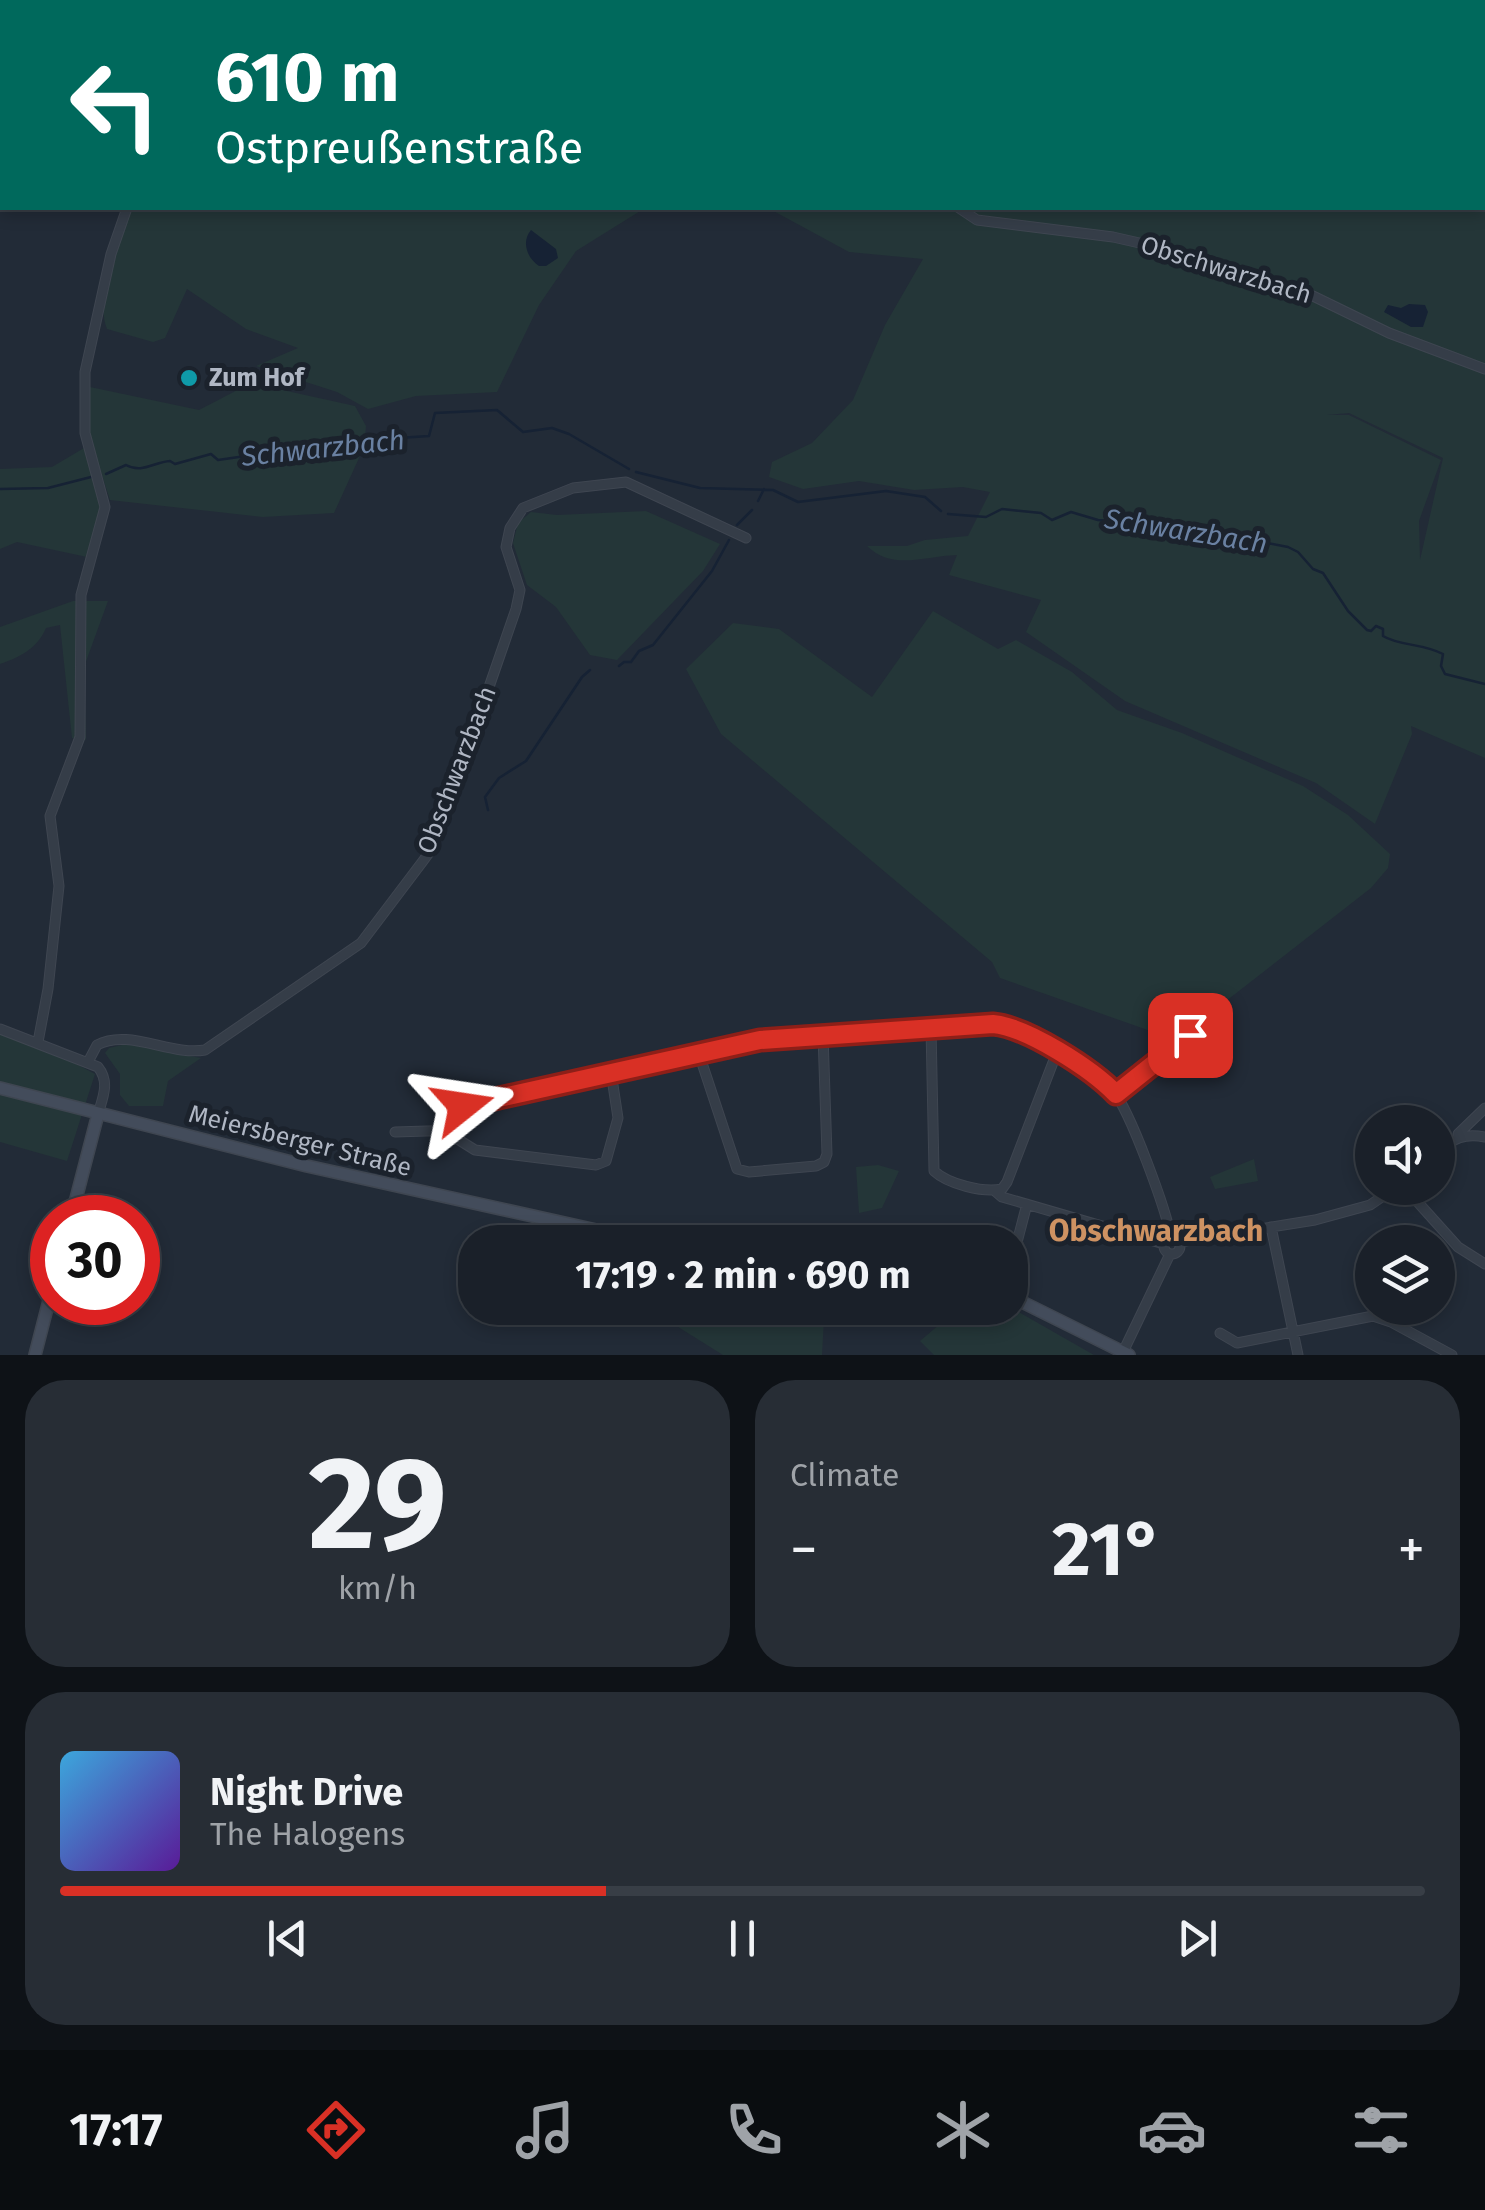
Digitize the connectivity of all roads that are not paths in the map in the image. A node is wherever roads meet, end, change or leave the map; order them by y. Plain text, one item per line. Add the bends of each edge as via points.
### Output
1 (126, 210) edge
2 (962, 210) edge
3 (1485, 369) edge
4 (746, 538) dead end
5 (0, 1028) edge
6 (931, 1028) junction
7 (1190, 1035) dead end
8 (823, 1036) junction
9 (38, 1042) junction
10 (1057, 1052) junction
11 (699, 1054) junction
12 (88, 1062) junction
13 (611, 1072) junction
14 (0, 1088) edge
15 (1116, 1094) junction
16 (1485, 1108) edge
17 (98, 1114) junction
18 (459, 1130) junction
19 (395, 1132) dead end
20 (1455, 1136) edge
21 (1485, 1137) edge
22 (1455, 1139) edge
23 (995, 1191) junction
24 (77, 1195) edge
25 (1027, 1204) junction
26 (1370, 1205) edge
27 (1420, 1205) edge
28 (570, 1225) edge
29 (1022, 1225) edge
30 (1270, 1227) junction
31 (1171, 1245) junction
32 (1485, 1264) edge
33 (1028, 1305) edge
34 (43, 1325) edge
35 (1292, 1333) junction
36 (1220, 1334) dead end
37 (1126, 1354) edge
38 (35, 1355) edge
39 (1298, 1355) edge
40 (1452, 1355) edge

1 - 9 street via 85,372 85,433 106,506 81,595 80,738 50,816 59,886
2 - 3 street, Obschwarzbach via 977,220 1140,242 1228,267
4 - 12 street, Obschwarzbach via 626,482 573,488 523,508 506,547 520,590 516,609 434,846 370,932 328,968 204,1050 115,1038 97,1044
5 - 9 street
6 - 8 street
6 - 10 street via 1008,1025
6 - 23 street via 934,1170
7 - 15 street
8 - 11 street via 760,1040
8 - 11 street via 827,1154 816,1166 737,1168
9 - 12 street
10 - 15 street
10 - 23 street via 1007,1182
11 - 13 street
12 - 17 street via 105,1079
13 - 18 street via 472,1102 459,1114
13 - 18 street via 618,1118 606,1162 474,1150 460,1140
14 - 17 main road, Meiersberger Straße
15 - 31 street
16 - 20 street
17 - 24 main road
17 - 28 main road, Meiersberger Straße
18 - 19 street
21 - 22 street
23 - 25 street
25 - 29 street
25 - 31 street
26 - 30 street
27 - 32 street via 1458,1247
30 - 31 street
30 - 35 street
31 - 37 street
33 - 37 main road
34 - 38 main road
35 - 36 street via 1237,1343
35 - 39 street
35 - 40 street via 1374,1316

